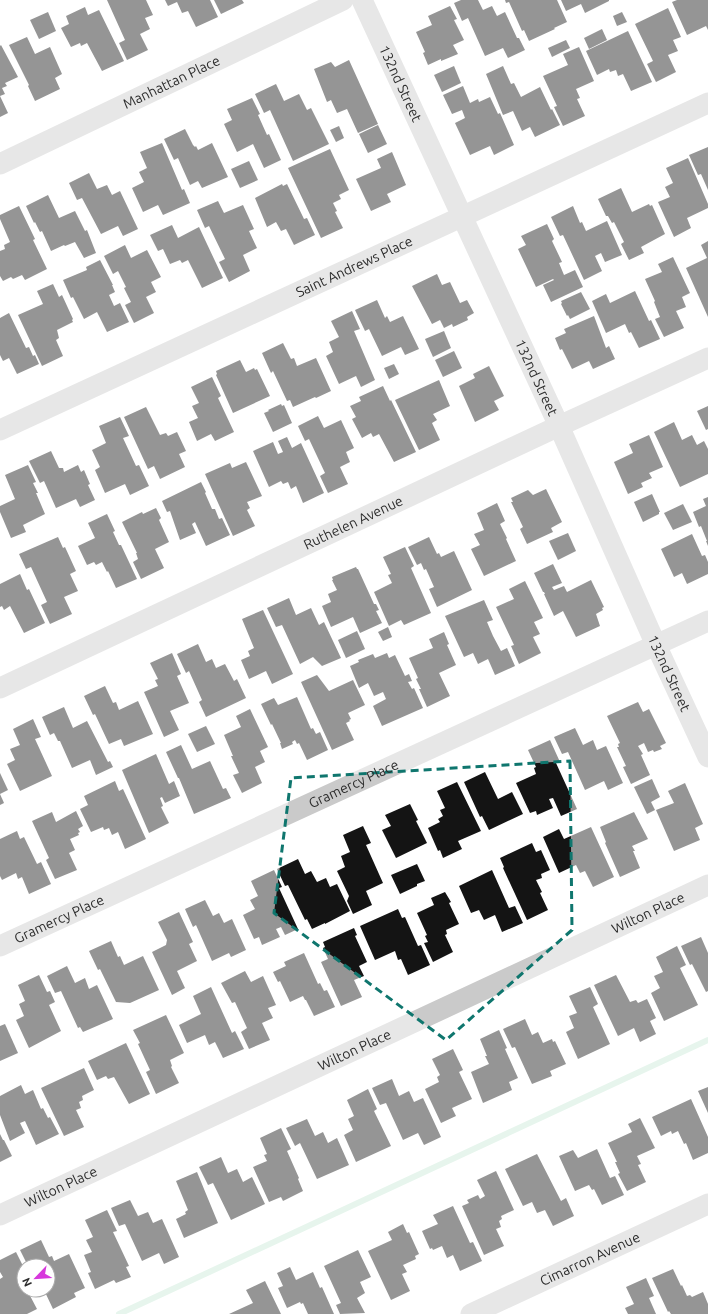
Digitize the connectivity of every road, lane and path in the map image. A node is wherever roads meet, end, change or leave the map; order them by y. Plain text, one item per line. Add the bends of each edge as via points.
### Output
1 (344, 0) edge
2 (362, 0) edge
3 (708, 102) edge
4 (0, 164) edge
5 (462, 217) junction
6 (708, 358) edge
7 (559, 426) junction
8 (0, 430) edge
9 (708, 621) edge
10 (656, 645) junction
11 (0, 688) edge
12 (708, 757) edge
13 (708, 884) edge
14 (0, 946) edge
15 (708, 1204) edge
16 (0, 1216) edge
17 (471, 1314) edge

1 - 4 street, Manhattan Place
2 - 5 street, 132nd Street
3 - 5 street, Saint Andrews Place
5 - 7 street, 132nd Street
5 - 8 street, Saint Andrews Place
6 - 7 street, Ruthelen Avenue
7 - 10 street, 132nd Street
7 - 11 street, Ruthelen Avenue
9 - 10 street, Gramercy Place
10 - 12 street, 132nd Street
10 - 14 street, Gramercy Place
13 - 16 street, Wilton Place
15 - 17 street, Cimarron Avenue

